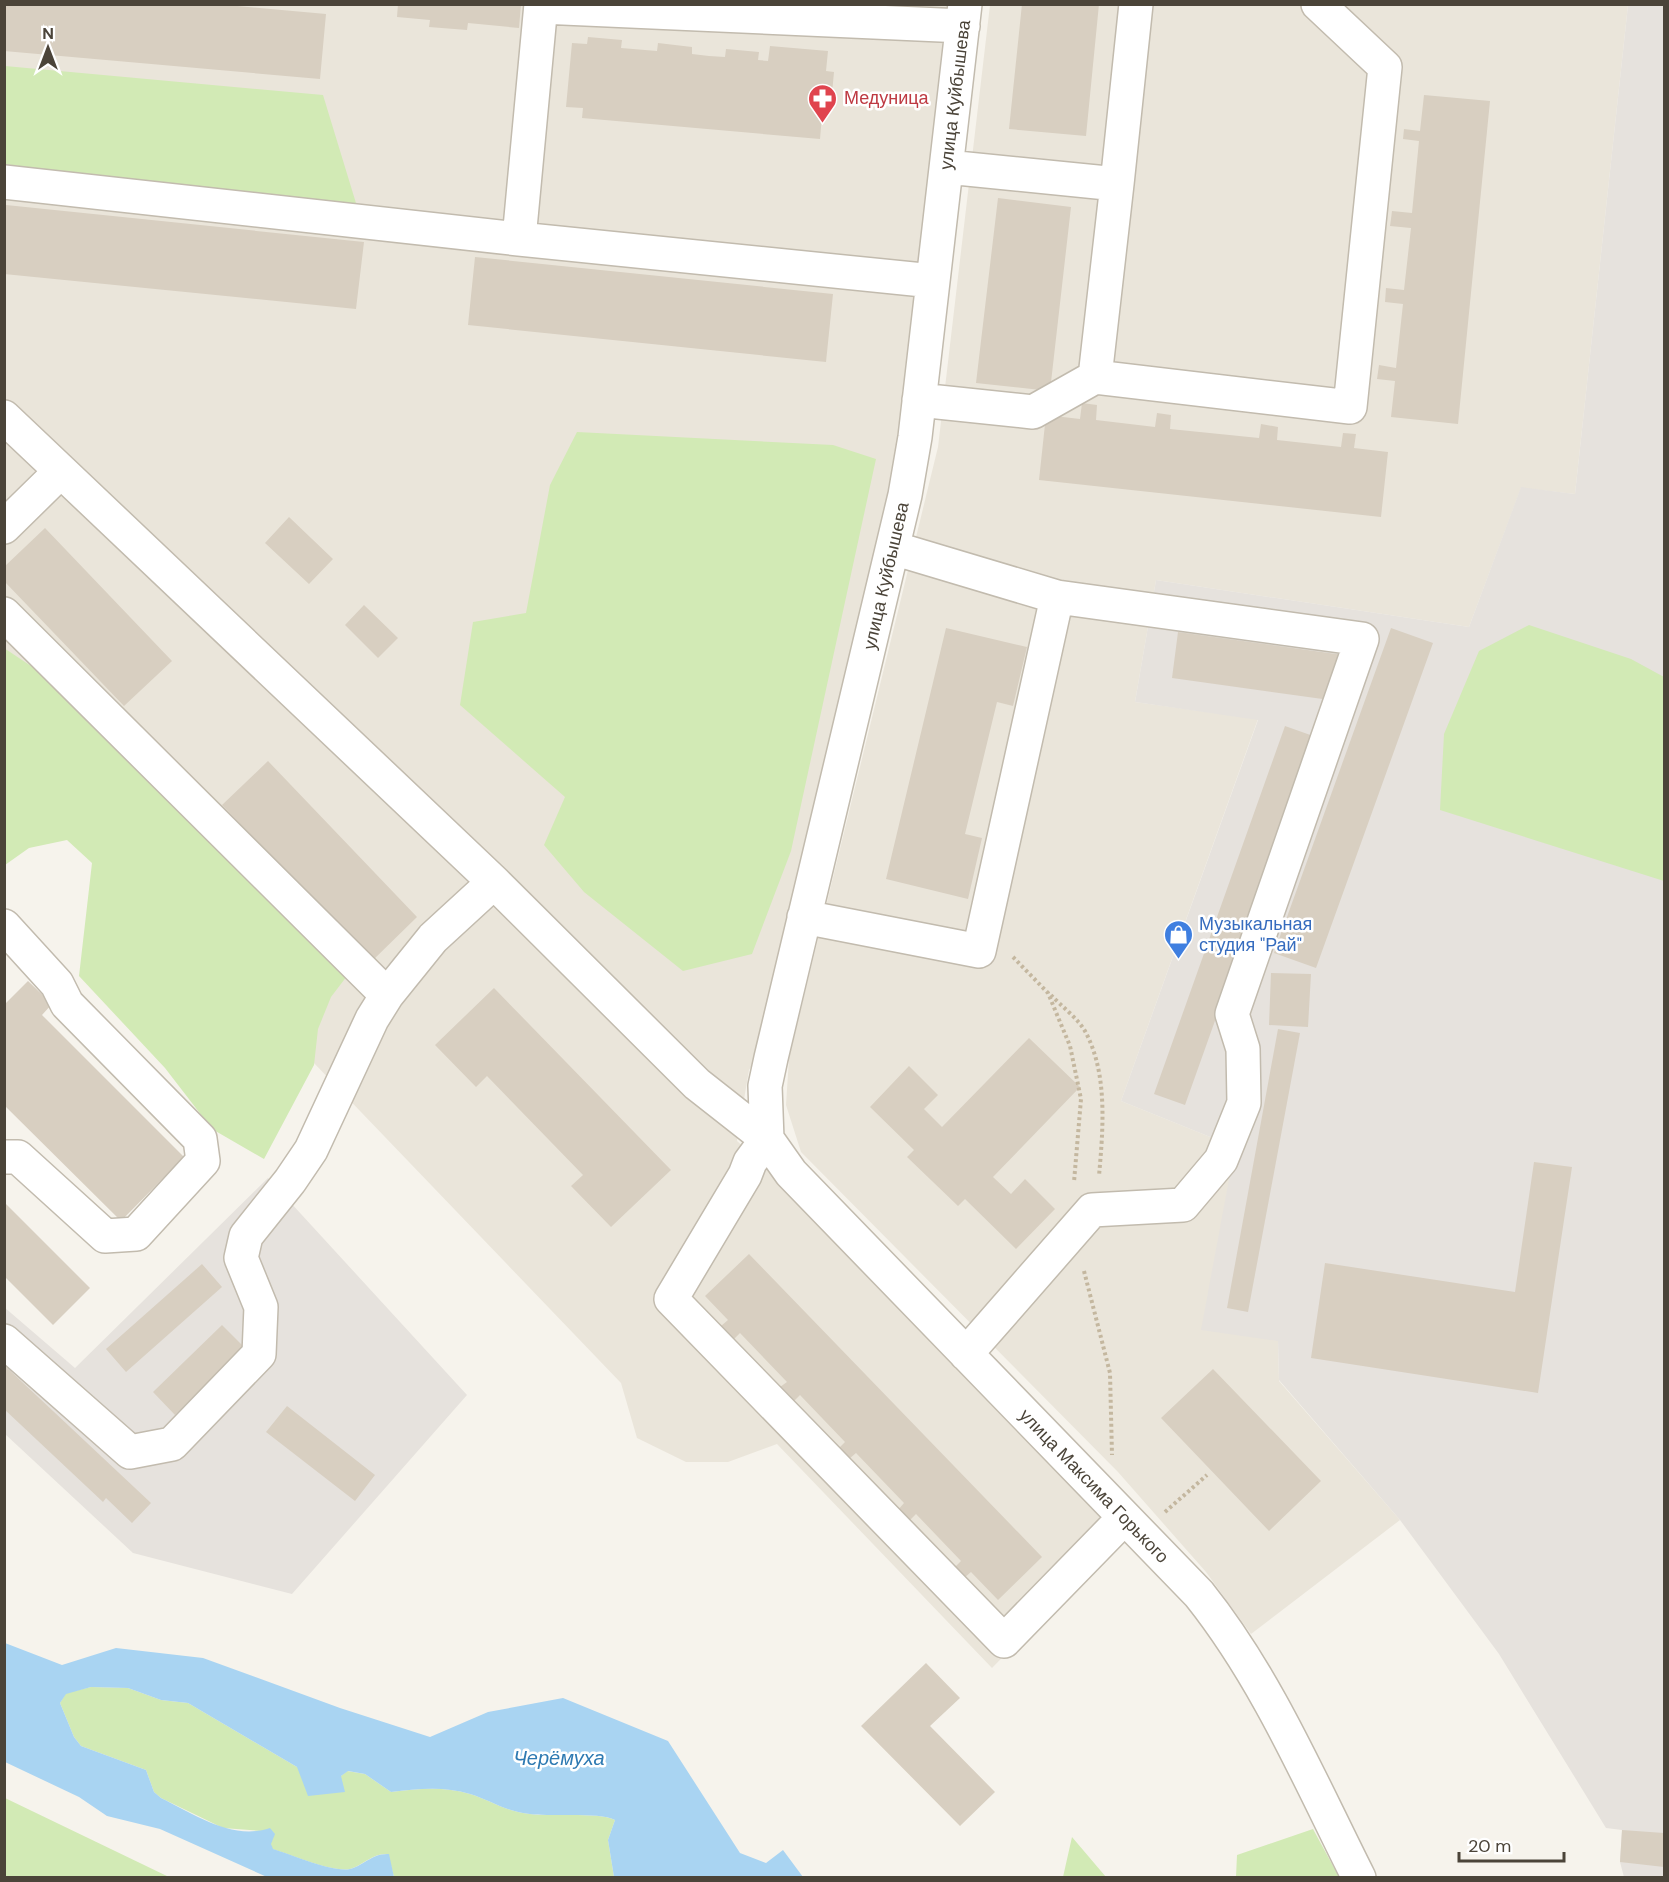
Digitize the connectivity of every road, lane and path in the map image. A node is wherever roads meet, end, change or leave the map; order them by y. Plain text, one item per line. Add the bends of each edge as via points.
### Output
1 (1136, 4) edge
2 (1318, 4) edge
3 (541, 6) edge
4 (964, 15) edge
5 (946, 167) junction
6 (4, 182) edge
7 (1117, 184) junction
8 (519, 239) junction
9 (933, 281) junction
10 (1095, 376) junction
11 (919, 400) junction
12 (4, 417) edge
13 (62, 471) junction
14 (4, 527) edge
15 (893, 548) junction
16 (1057, 597) junction
17 (4, 614) edge
18 (494, 882) junction
19 (804, 917) junction
20 (4, 926) edge
21 (1048, 993) dead end
22 (387, 995) junction
23 (766, 1139) junction
24 (4, 1156) edge
25 (1092, 1210) junction
26 (4, 1341) edge
27 (966, 1354) junction
28 (1207, 1475) dead end
29 (1132, 1526) junction
30 (1359, 1878) edge

1 - 7 street
2 - 10 street via 1384,67 1350,407
3 - 4 street
3 - 8 street
4 - 5 street, улица Куйбышева
5 - 7 street
5 - 9 street, улица Куйбышева
6 - 8 street
7 - 10 street
8 - 9 street
9 - 11 street, улица Куйбышева
10 - 11 street via 1033,412
11 - 15 street, улица Куйбышева
12 - 13 street, улица Максима Горького
13 - 14 street
13 - 18 street, улица Максима Горького
15 - 16 street
15 - 19 street, улица Куйбышева
16 - 19 street via 979,951
16 - 25 street via 1362,639 1232,1014 1243,1049 1244,1103 1221,1160 1183,1205
17 - 22 street
18 - 22 street via 433,938
18 - 23 street, улица Максима Горького via 698,1084
19 - 23 street, улица Куйбышева via 765,1086
20 - 24 street via 57,984 67,1004 200,1139 203,1161 136,1234 105,1236 18,1157
21 - 25 path via 1086,1032 1099,1074 1103,1134
22 - 26 street via 310,1150 246,1236 241,1258 261,1307 259,1354 172,1443 130,1452
23 - 27 street, улица Максима Горького via 791,1173
23 - 29 street via 671,1299 1004,1641
25 - 27 street
27 - 29 street, улица Максима Горького
28 - 29 path
29 - 30 street, улица Максима Горького via 1199,1594 1246,1659

